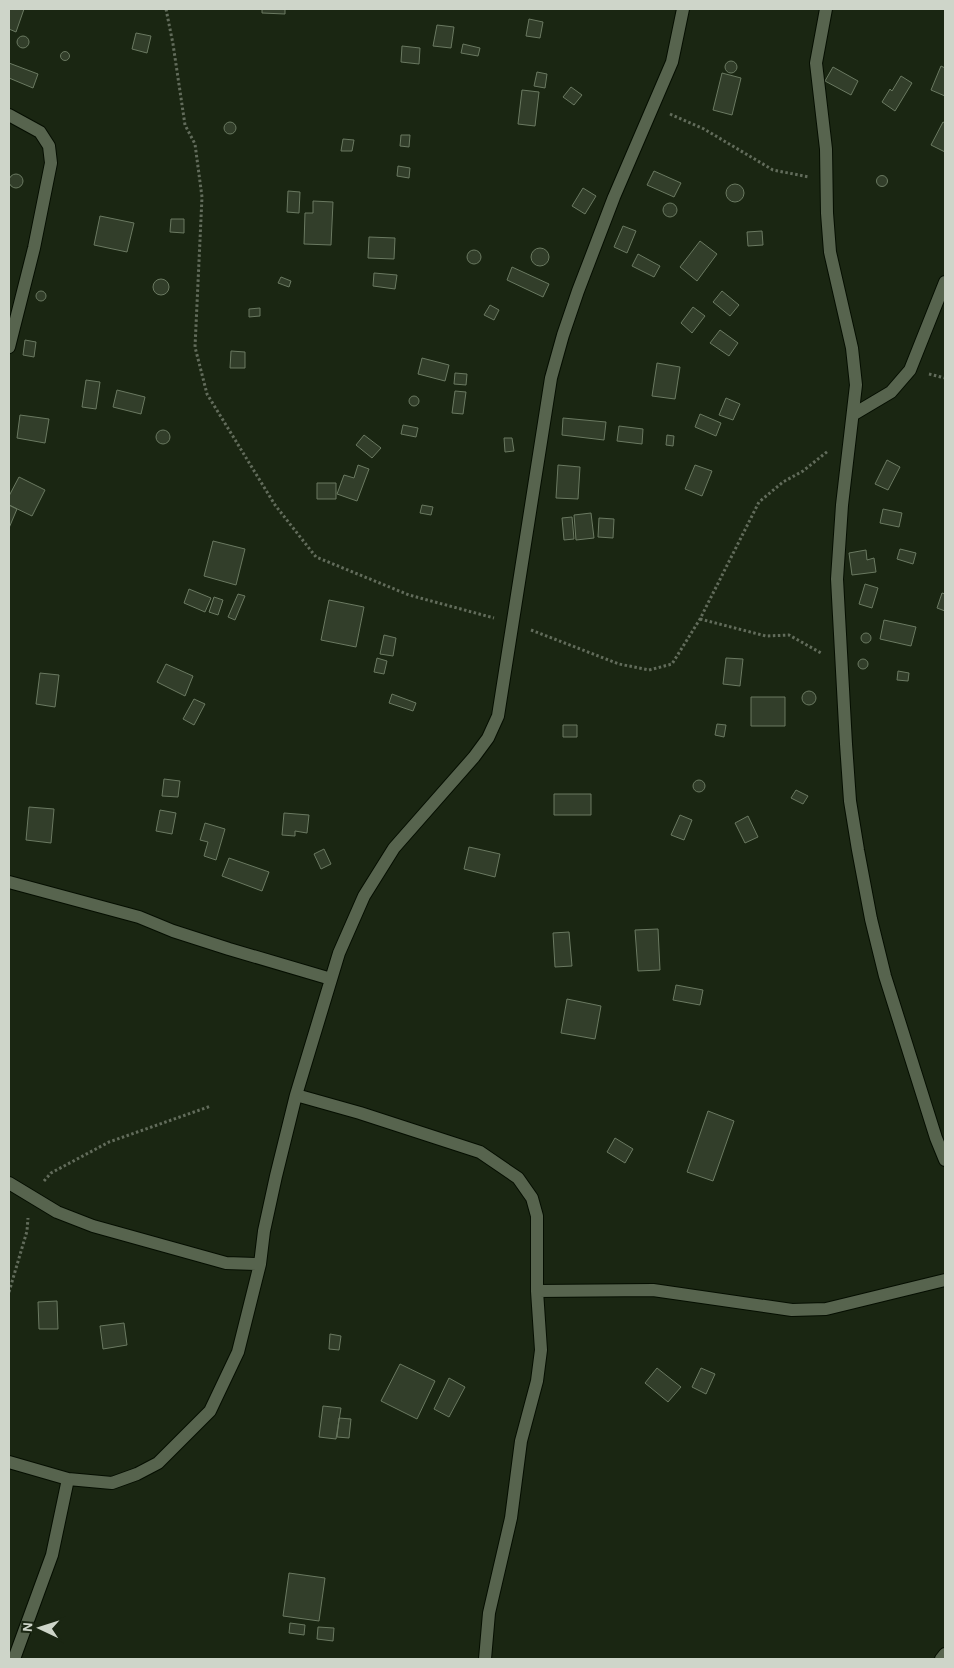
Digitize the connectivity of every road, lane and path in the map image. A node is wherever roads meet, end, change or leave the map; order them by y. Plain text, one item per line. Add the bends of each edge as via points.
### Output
1 (166, 9) edge
2 (683, 9) edge
3 (826, 9) edge
4 (654, 106) junction
5 (9, 115) edge
6 (827, 181) junction
7 (945, 282) edge
8 (9, 347) edge
9 (854, 414) junction
10 (852, 431) junction
11 (700, 619) junction
12 (514, 624) junction
13 (841, 659) junction
14 (9, 882) edge
15 (331, 979) junction
16 (296, 1095) junction
17 (211, 1106) dead end
18 (945, 1160) edge
19 (9, 1183) edge
20 (31, 1196) junction
21 (260, 1264) junction
22 (945, 1280) edge
23 (537, 1291) junction
24 (9, 1292) edge
25 (9, 1462) edge
26 (68, 1479) junction
27 (945, 1654) edge
28 (14, 1659) edge
29 (486, 1659) edge
30 (941, 1659) edge

1 - 12 path via 185,125 195,144 202,197 195,347 207,394 275,505 316,557 408,595
2 - 4 street via 672,62
3 - 6 street via 816,63
4 - 6 path via 704,129 773,170
4 - 12 street via 614,198 558,352 551,378
5 - 8 street via 40,132 49,146 51,163
6 - 9 street via 830,252 852,348 856,385
7 - 9 street via 910,370 891,392
9 - 10 street
10 - 11 path via 760,502
10 - 13 street via 837,579
11 - 12 path via 672,664 649,670 619,664
11 - 13 path via 766,636 789,634 818,652
12 - 15 street via 498,716 488,738 394,848 364,896
13 - 18 street via 850,801 871,919 885,976
14 - 15 street via 139,917 173,931
15 - 16 street
16 - 21 street via 264,1231
16 - 23 street via 480,1152 518,1178 532,1198 537,1216
17 - 20 path via 110,1142 51,1173
19 - 20 street
20 - 21 street via 57,1212 93,1226 226,1263
20 - 24 path via 27,1231
21 - 26 street via 238,1352 210,1411 158,1463 137,1474 112,1482
22 - 23 street via 826,1309 792,1310 653,1290
23 - 29 street via 541,1350 537,1381 521,1441 511,1518 489,1613
25 - 26 street
26 - 28 street via 52,1555
27 - 30 street

